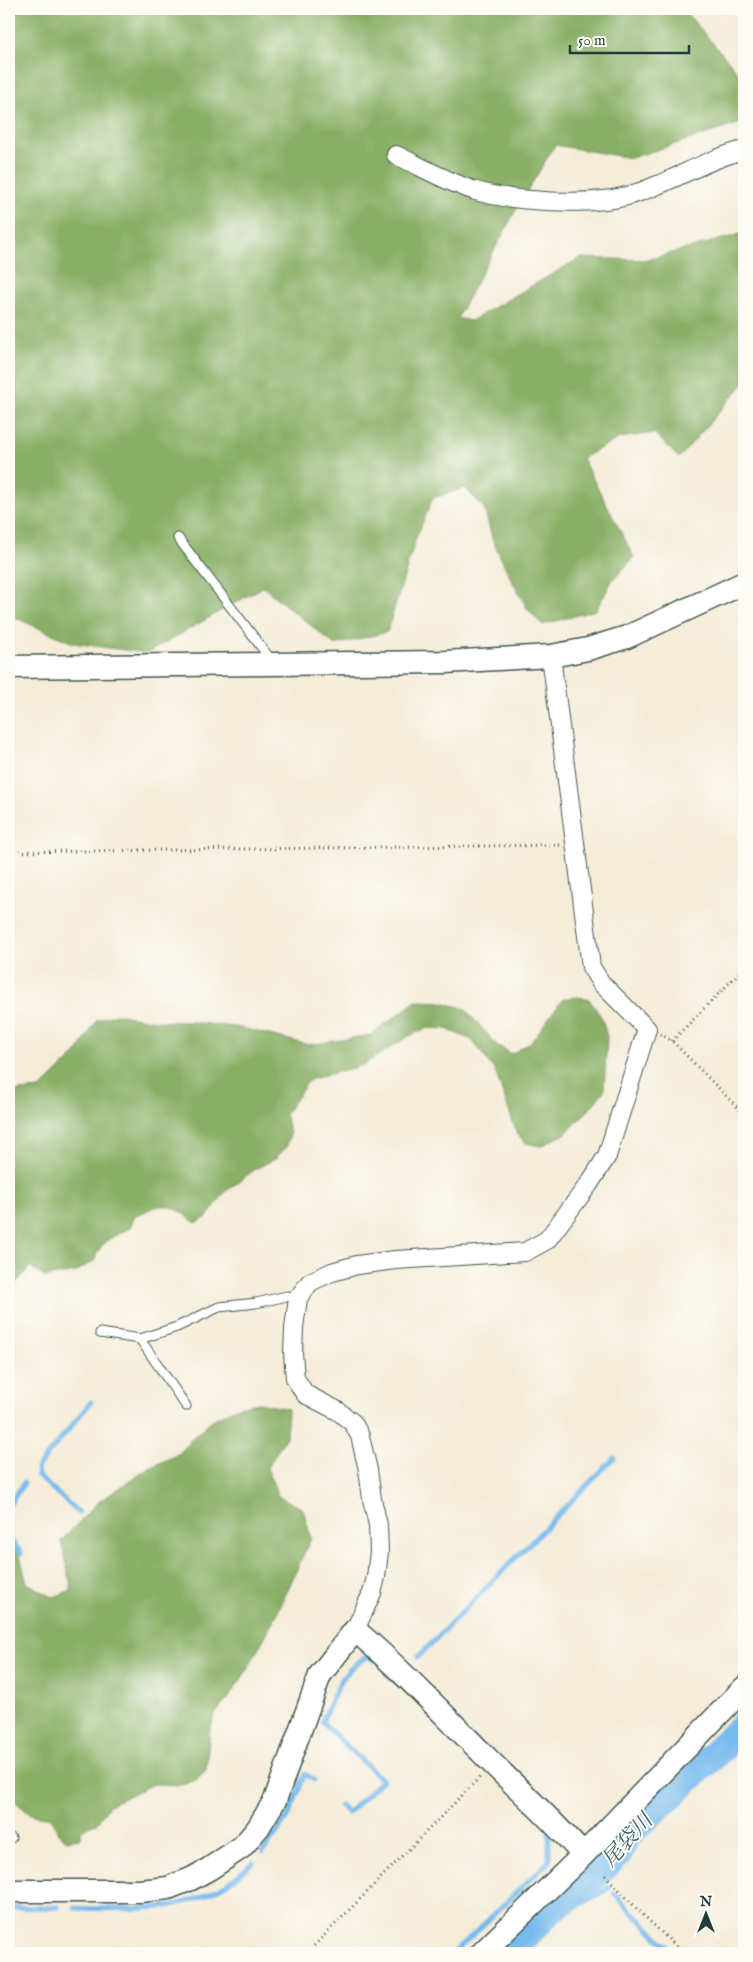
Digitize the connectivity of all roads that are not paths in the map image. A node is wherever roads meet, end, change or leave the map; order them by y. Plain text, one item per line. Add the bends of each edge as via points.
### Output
1 (744, 150) edge
2 (396, 155) dead end
3 (178, 538) dead end
4 (744, 583) edge
5 (550, 656) junction
6 (275, 664) junction
7 (9, 667) edge
8 (298, 1298) junction
9 (100, 1333) dead end
10 (140, 1339) junction
11 (186, 1406) dead end
12 (354, 1630) junction
13 (744, 1688) edge
14 (583, 1855) junction
15 (9, 1891) edge
16 (482, 1953) edge

1 - 2 street via 722,156 636,193 597,201 569,202 503,197 475,191
3 - 6 lane
4 - 5 street via 627,637
5 - 6 street via 445,662
5 - 8 street via 592,967 601,983 646,1029 607,1156 547,1240 524,1252 357,1265 310,1282
6 - 7 street
8 - 10 lane via 287,1296 218,1307 177,1327
8 - 12 street via 293,1353 295,1378 306,1394 353,1423 360,1436 378,1525 376,1577
9 - 10 lane
10 - 11 lane
12 - 14 street via 386,1657 558,1826
12 - 15 street via 320,1675 275,1800 242,1847 191,1879 168,1888
13 - 14 street
14 - 16 street

